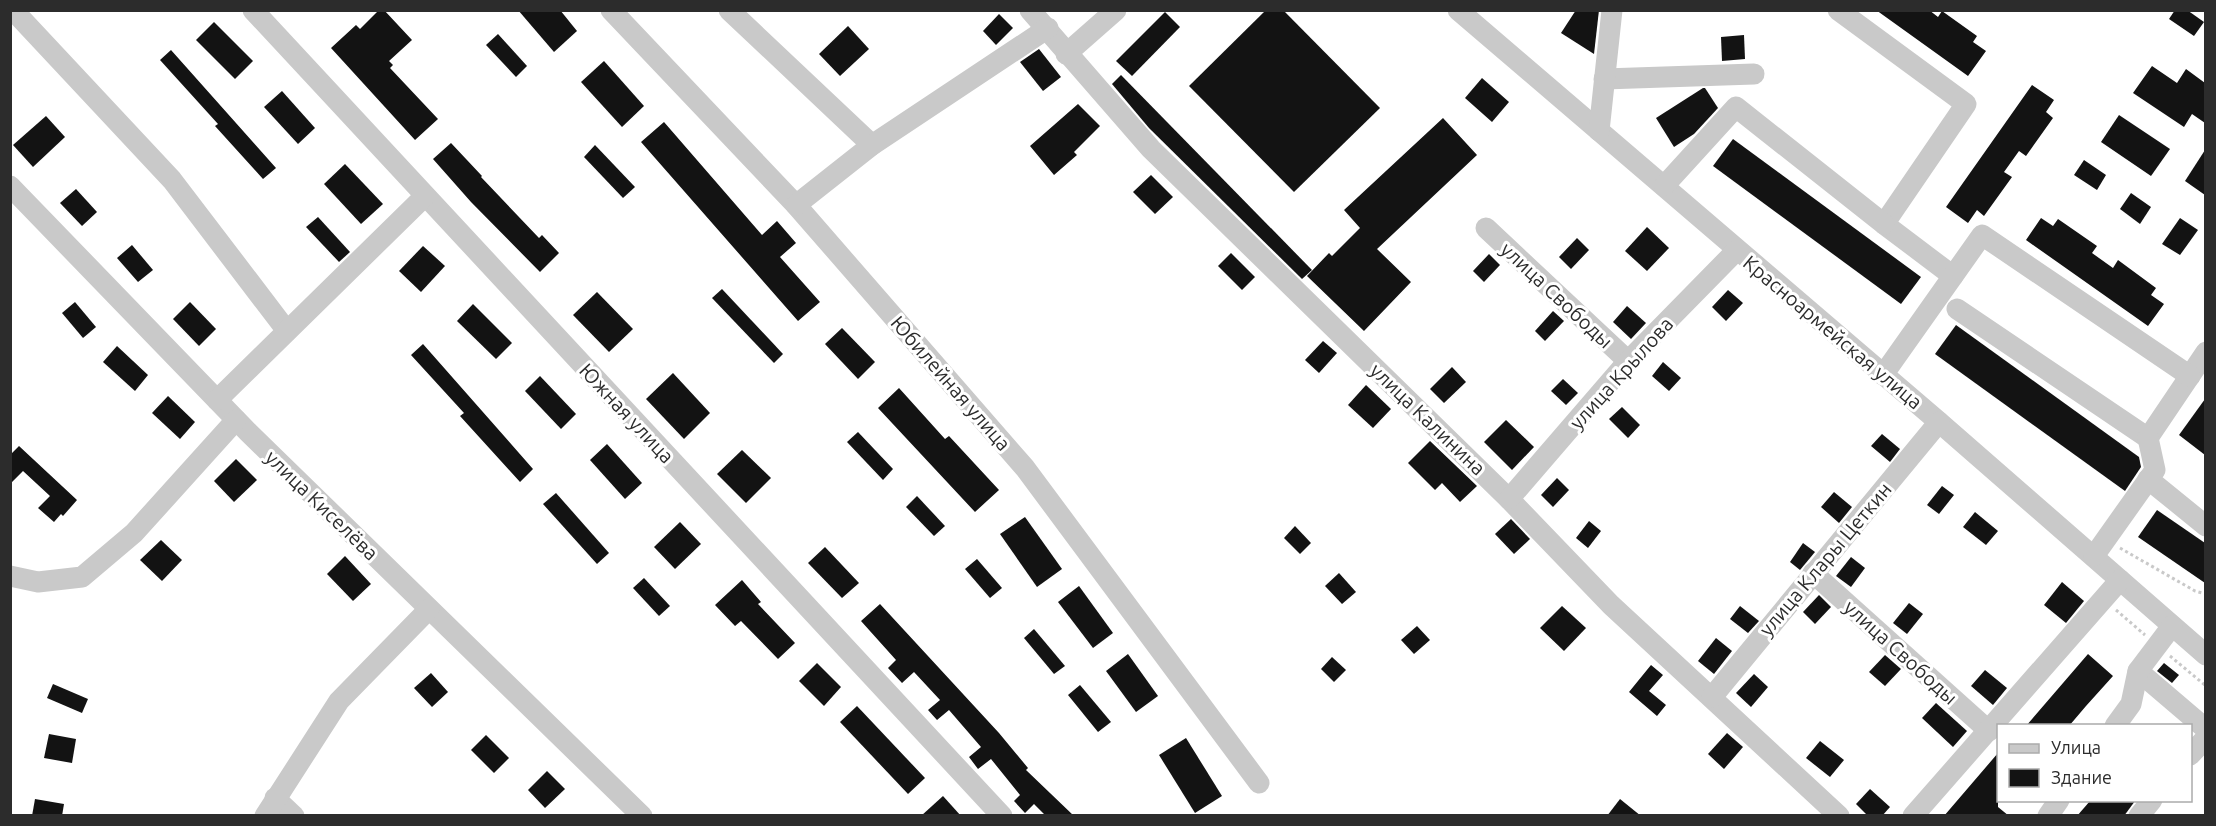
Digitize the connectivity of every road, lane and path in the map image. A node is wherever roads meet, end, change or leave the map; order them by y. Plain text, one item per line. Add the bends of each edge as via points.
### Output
1 (13, 10) edge
2 (253, 10) edge
3 (611, 10) edge
4 (729, 10) edge
5 (1030, 10) edge
6 (1116, 10) edge
7 (1458, 10) edge
8 (1612, 10) edge
9 (1838, 10) edge
10 (1048, 28) junction
11 (1066, 54) junction
12 (1754, 74) dead end
13 (1604, 79) junction
14 (1599, 131) junction
15 (872, 145) junction
16 (10, 186) edge
17 (1664, 186) junction
18 (425, 196) junction
19 (796, 205) junction
20 (1884, 224) junction
21 (1486, 228) dead end
22 (1737, 250) junction
23 (1953, 276) junction
24 (1957, 309) dead end
25 (287, 331) junction
26 (2205, 352) edge
27 (1628, 361) junction
28 (1883, 375) junction
29 (2190, 376) junction
30 (217, 400) junction
31 (236, 420) junction
32 (1939, 422) junction
33 (2148, 438) junction
34 (2148, 480) junction
35 (1509, 499) junction
36 (2205, 526) edge
37 (2100, 548) junction
38 (1813, 573) junction
39 (10, 576) edge
40 (2120, 580) junction
41 (2205, 594) edge
42 (429, 609) junction
43 (2172, 626) junction
44 (2205, 655) edge
45 (2138, 671) junction
46 (1712, 697) junction
47 (2116, 724) edge
48 (2205, 729) edge
49 (1989, 731) junction
50 (2205, 738) edge
51 (2192, 753) edge
52 (1258, 783) dead end
53 (2058, 802) edge
54 (2151, 802) edge
55 (270, 807) edge
56 (294, 816) edge
57 (642, 816) edge
58 (1002, 816) edge
59 (1839, 816) edge
60 (1912, 816) edge
61 (2048, 816) edge
62 (2139, 816) edge

1 - 25 street via 172,180
2 - 18 street, Южная улица
3 - 19 street, Юбилейная улица
4 - 15 street
5 - 10 street, улица Калинина
6 - 11 street
7 - 14 street, Красноармейская улица
8 - 13 street
9 - 20 street via 1966,104
10 - 11 street, улица Калинина
10 - 15 street
11 - 35 street, улица Калинина via 1151,150
12 - 13 street
13 - 14 street
14 - 17 street, Красноармейская улица
15 - 19 street
16 - 30 street, улица Киселёва
17 - 20 street via 1736,107
17 - 22 street, Красноармейская улица
18 - 25 street
18 - 58 street, Южная улица
19 - 52 street, Юбилейная улица via 1025,468
20 - 23 street
21 - 27 street, улица Свободы
22 - 27 street, улица Крылова
22 - 28 street, Красноармейская улица
23 - 28 street
23 - 29 street via 1982,235
24 - 33 street
25 - 30 street
26 - 29 street
27 - 35 street, улица Крылова
28 - 32 street, Красноармейская улица
29 - 33 street
30 - 31 street, улица Киселёва
31 - 39 street via 134,533 82,578 38,582
31 - 42 street, улица Киселёва
32 - 37 street, Красноармейская улица
32 - 38 street, улица Клары Цеткин
33 - 34 street via 2155,470
34 - 36 street
34 - 37 street
35 - 46 street, улица Калинина via 1611,605
37 - 40 street, Красноармейская улица
37 - 41 path
38 - 46 street, улица Клары Цеткин
38 - 49 street, улица Свободы
40 - 43 street, Красноармейская улица
40 - 49 street
42 - 55 street via 339,701
42 - 57 street, улица Киселёва
43 - 44 street, Красноармейская улица
43 - 45 street
45 - 47 street via 2131,704
45 - 48 street
46 - 59 street, улица Калинина
49 - 60 street
50 - 51 street
53 - 61 street
54 - 62 street
55 - 56 street

